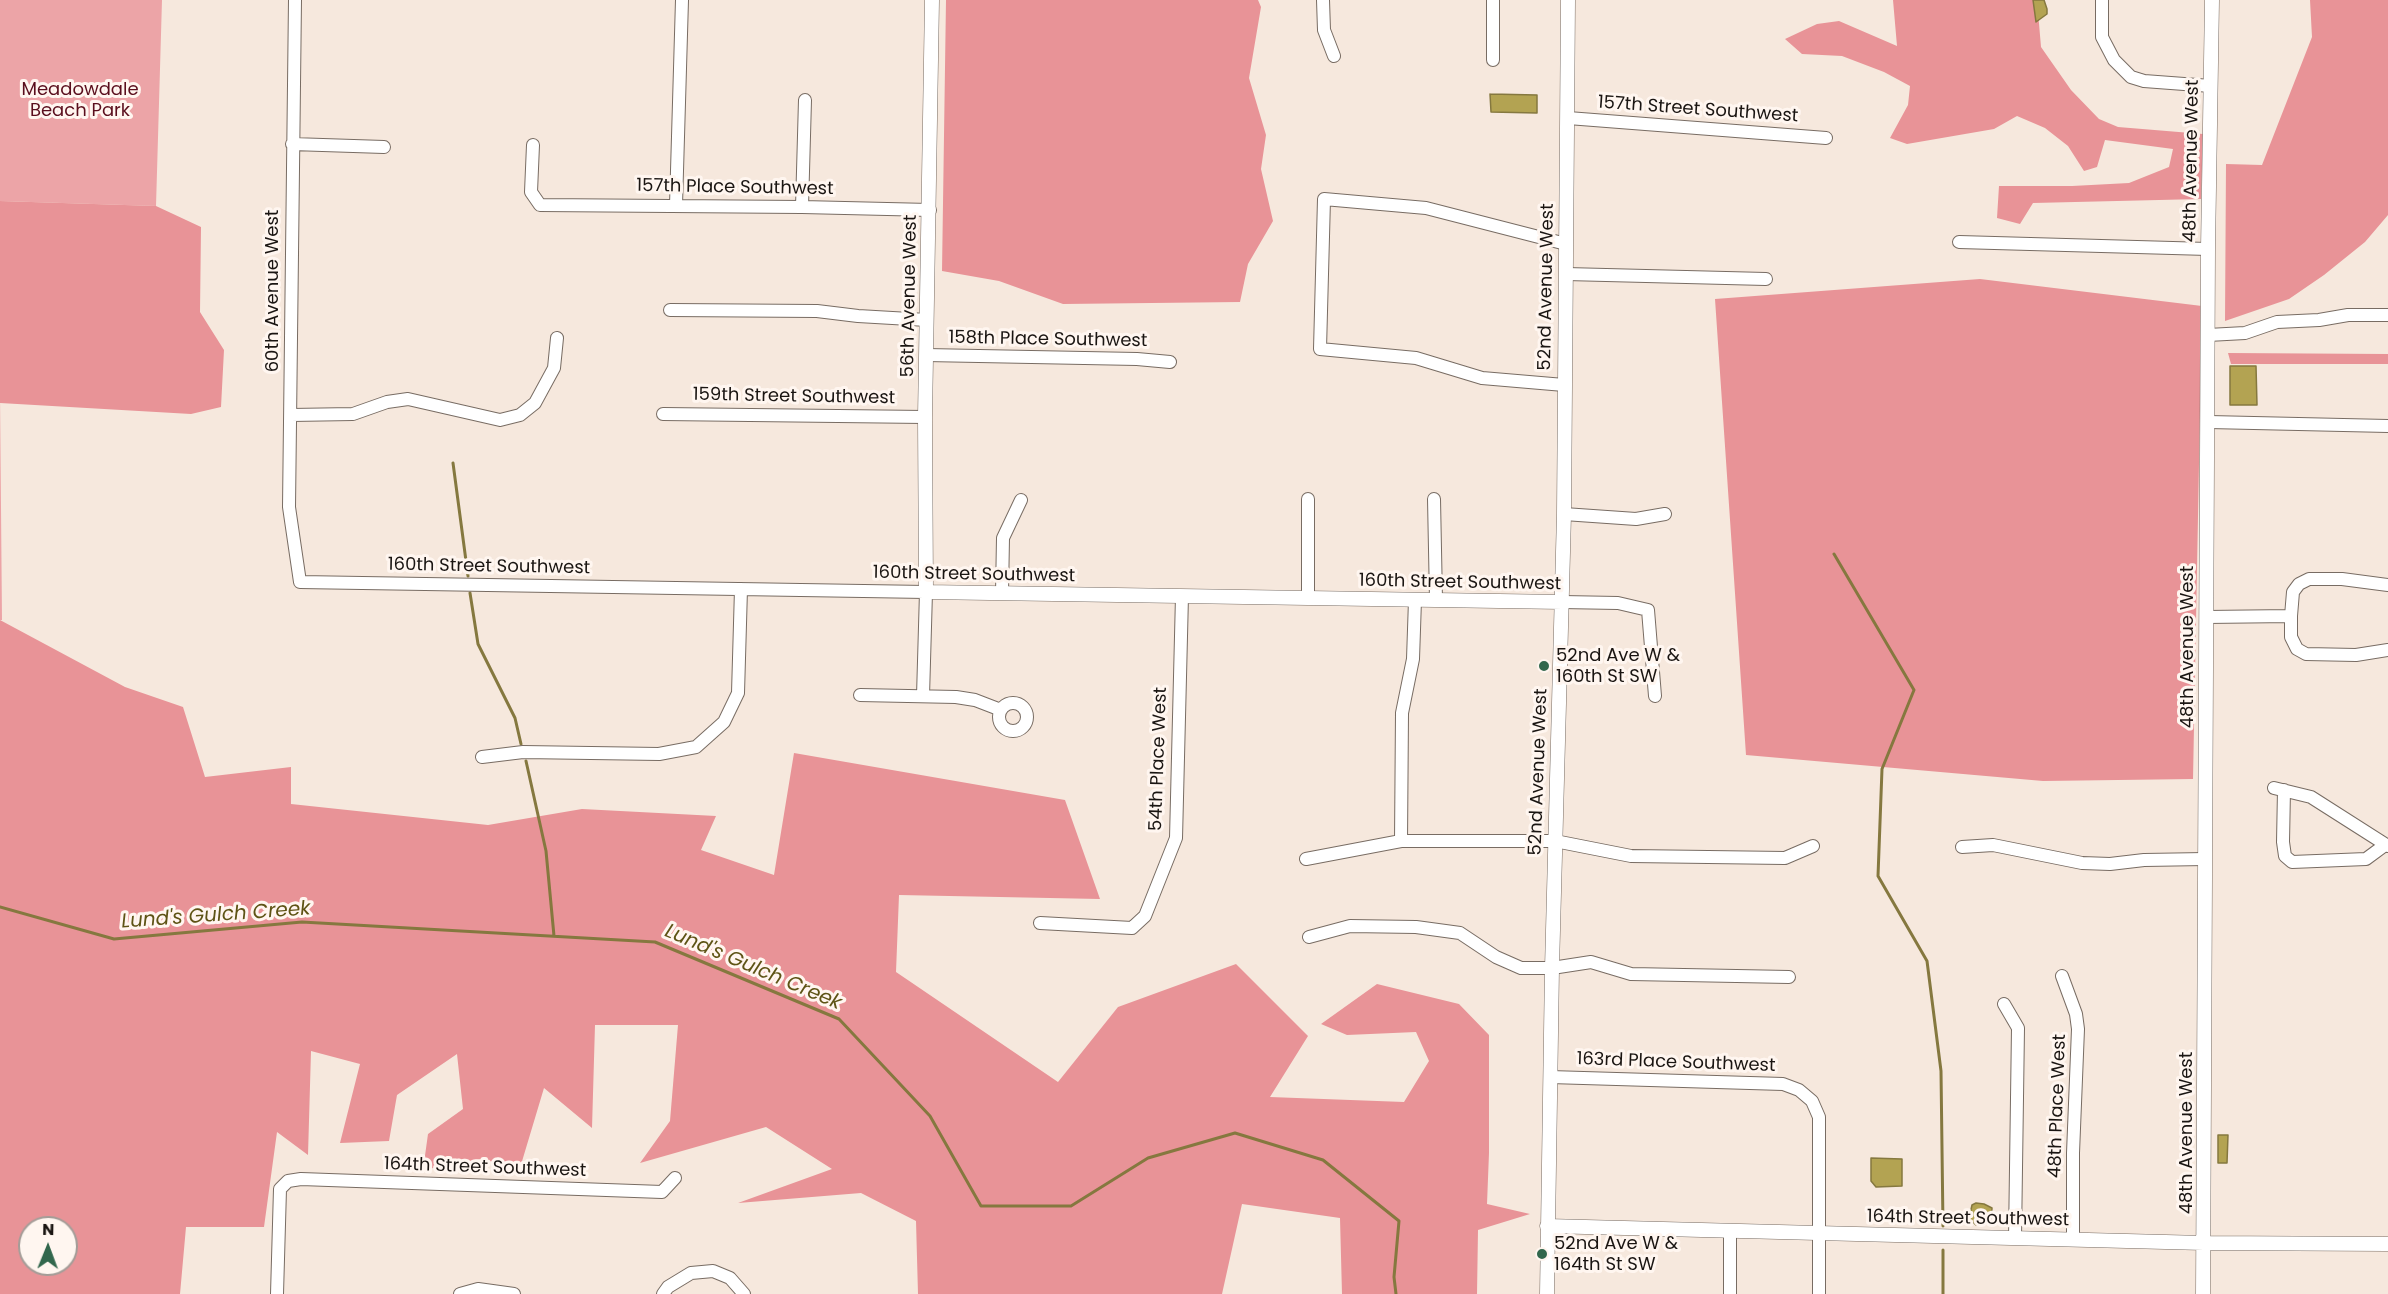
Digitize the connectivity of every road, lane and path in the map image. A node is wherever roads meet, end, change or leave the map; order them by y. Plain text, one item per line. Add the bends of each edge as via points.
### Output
1 (296, 0) edge
2 (682, 0) edge
3 (932, 0) edge
4 (1323, 0) edge
5 (1493, 0) edge
6 (1568, 0) edge
7 (2102, 0) edge
8 (2212, 0) edge
9 (1334, 56) dead end
10 (1492, 60) dead end
11 (2211, 86) junction
12 (805, 100) dead end
13 (1568, 118) junction
14 (1826, 138) dead end
15 (292, 144) junction
16 (533, 145) dead end
17 (384, 147) dead end
18 (676, 205) junction
19 (802, 207) junction
20 (930, 210) junction
21 (1959, 242) dead end
22 (1566, 244) junction
23 (2208, 249) junction
24 (1566, 274) junction
25 (1766, 279) dead end
26 (670, 310) dead end
27 (2388, 315) edge
28 (927, 320) junction
29 (2208, 335) junction
30 (557, 338) dead end
31 (926, 355) junction
32 (1170, 362) dead end
33 (1564, 385) junction
34 (663, 414) dead end
35 (291, 415) junction
36 (925, 417) junction
37 (2209, 422) junction
38 (2388, 426) edge
39 (1308, 499) dead end
40 (1434, 499) dead end
41 (1021, 500) dead end
42 (1564, 514) junction
43 (1665, 514) dead end
44 (300, 582) joint
45 (2388, 585) edge
46 (741, 589) junction
47 (926, 592) junction
48 (1002, 593) junction
49 (1182, 596) junction
50 (1308, 598) junction
51 (1415, 600) junction
52 (1436, 600) junction
53 (1562, 602) junction
54 (2291, 616) junction
55 (2206, 617) junction
56 (2388, 650) edge
57 (860, 695) dead end
58 (923, 696) junction
59 (1655, 696) dead end
60 (1001, 710) dead end
61 (482, 757) dead end
62 (1401, 841) junction
63 (1555, 841) junction
64 (1813, 846) dead end
65 (2387, 846) edge
66 (1962, 847) dead end
67 (1306, 859) dead end
68 (2205, 859) junction
69 (1040, 923) dead end
70 (1309, 937) dead end
71 (1552, 968) junction
72 (2062, 976) dead end
73 (1789, 977) dead end
74 (2004, 1004) dead end
75 (1550, 1077) junction
76 (675, 1178) dead end
77 (1547, 1226) junction
78 (1730, 1231) junction
79 (1818, 1233) junction
80 (2015, 1238) junction
81 (2073, 1240) junction
82 (2204, 1243) junction
83 (2388, 1244) edge
84 (277, 1294) edge
85 (460, 1294) edge
86 (514, 1294) edge
87 (663, 1294) edge
88 (744, 1294) edge
89 (1547, 1294) edge
90 (1730, 1294) edge
91 (1819, 1294) edge
92 (2203, 1294) edge

1 - 15 street, 60th Avenue West
2 - 18 street
3 - 20 street, 56th Avenue West
4 - 9 street via 1324,30
5 - 10 street
6 - 13 street, 52nd Avenue West
7 - 11 street via 2102,37 2114,60 2131,77
8 - 11 street, 48th Avenue West
11 - 23 street, 48th Avenue West
12 - 19 street
13 - 14 street, 157th Street Southwest
13 - 22 street, 52nd Avenue West
15 - 17 street
15 - 35 street, 60th Avenue West
16 - 18 street, 157th Place Southwest via 531,192 540,205
18 - 19 street, 157th Place Southwest
19 - 20 street, 157th Place Southwest
20 - 28 street, 56th Avenue West
21 - 23 street
22 - 24 street, 52nd Avenue West
22 - 33 street via 1426,208 1324,199 1320,349 1416,358 1482,378
23 - 29 street, 48th Avenue West
24 - 25 street
24 - 33 street, 52nd Avenue West
26 - 28 street via 817,311
27 - 29 street via 2277,322 2245,333
28 - 31 street, 56th Avenue West
29 - 37 street, 48th Avenue West
30 - 35 street via 554,368 535,403 520,415 500,420 408,399 353,414
31 - 32 street, 158th Place Southwest
31 - 36 street, 56th Avenue West
33 - 42 street, 52nd Avenue West
34 - 36 street, 159th Street Southwest
35 - 44 street, 60th Avenue West via 288,507
36 - 47 street, 56th Avenue West
37 - 38 street
37 - 55 street, 48th Avenue West
39 - 50 street
40 - 52 street
41 - 48 street via 1002,538
42 - 43 street via 1636,519
42 - 53 street, 52nd Avenue West
44 - 46 street, 160th Street Southwest
45 - 54 street via 2309,579 2293,592
46 - 47 street, 160th Street Southwest
46 - 61 street via 738,693 724,722 696,747 659,754 523,752
47 - 48 street, 160th Street Southwest
47 - 58 street
48 - 49 street, 160th Street Southwest
49 - 50 street, 160th Street Southwest
49 - 69 street, 54th Place West via 1176,838 1144,916 1132,928
50 - 51 street, 160th Street Southwest
51 - 52 street, 160th Street Southwest
51 - 62 street via 1413,659 1402,713
52 - 53 street, 160th Street Southwest
53 - 59 street, 160th Street Southwest via 1618,603 1648,610
53 - 63 street, 52nd Avenue West
54 - 55 street
54 - 56 street via 2291,637 2297,649 2306,654 2356,655
55 - 68 street, 48th Avenue West
57 - 58 street
58 - 60 street via 975,700
62 - 63 street
62 - 67 street
63 - 64 street via 1631,856 1785,858
63 - 71 street, 52nd Avenue West
65 - 65 street via 2311,797 2279,789 2285,856 2292,862 2366,859
66 - 68 street via 1993,845 2110,864
68 - 82 street, 48th Avenue West
70 - 71 street via 1350,926 1416,927 1460,933 1521,968
71 - 73 street via 1591,962 1632,974
71 - 75 street, 52nd Avenue West
72 - 81 street, 48th Place West via 2078,1029
74 - 80 street via 2018,1028
75 - 77 street, 52nd Avenue West
75 - 79 street, 163rd Place Southwest via 1783,1084 1799,1090 1812,1101 1819,1117
76 - 84 street, 164th Street Southwest via 662,1192 288,1181 280,1189
77 - 78 street, 164th Street Southwest
77 - 89 street, 52nd Avenue West
78 - 79 street, 164th Street Southwest
78 - 90 street
79 - 80 street, 164th Street Southwest
79 - 91 street
80 - 81 street, 164th Street Southwest
81 - 82 street, 164th Street Southwest
82 - 83 street, 164th Street Southwest
82 - 92 street, 48th Avenue West
85 - 86 street via 478,1289
87 - 88 street via 691,1273 713,1271 730,1278

